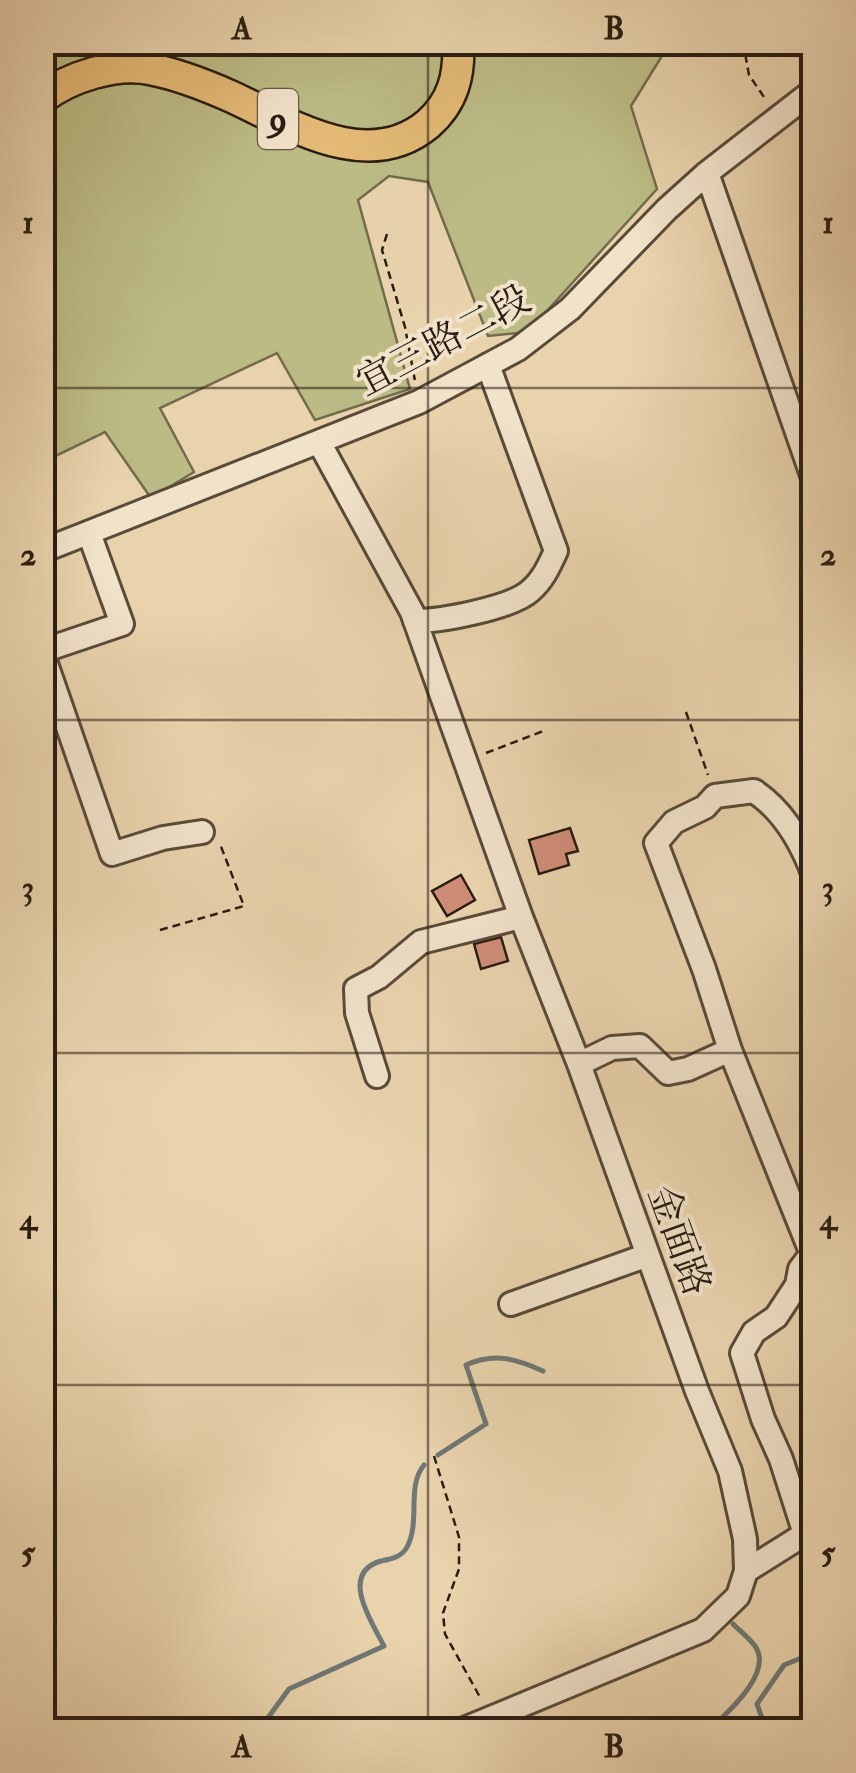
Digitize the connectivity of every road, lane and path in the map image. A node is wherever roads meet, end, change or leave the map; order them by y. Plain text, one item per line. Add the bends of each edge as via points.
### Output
1 (458, 42) edge
2 (743, 42) edge
3 (814, 90) edge
4 (42, 98) edge
5 (778, 118) junction
6 (707, 173) junction
7 (387, 234) dead end
8 (488, 365) junction
9 (419, 402) junction
10 (319, 442) junction
11 (814, 481) edge
12 (89, 533) junction
13 (42, 551) edge
14 (415, 621) junction
15 (42, 651) edge
16 (686, 712) dead end
17 (546, 730) dead end
18 (466, 760) junction
19 (715, 796) junction
20 (202, 832) joint
21 (808, 845) edge
22 (814, 876) edge
23 (521, 917) junction
24 (160, 930) dead end
25 (730, 1050) junction
26 (579, 1064) junction
27 (377, 1076) dead end
28 (812, 1251) edge
29 (648, 1255) junction
30 (511, 1304) dead end
31 (434, 1456) dead end
32 (809, 1533) edge
33 (746, 1571) junction
34 (491, 1718) junction
35 (462, 1730) edge

1 - 4 main road, 9 via 449,102 410,138 362,146 333,142 226,94 147,68 114,68
2 - 5 path via 749,74
3 - 5 street, 宜三路二段
5 - 6 street, 宜三路二段
6 - 8 street, 宜三路二段 via 570,309
6 - 11 street
7 - 9 path via 382,250
8 - 9 street, 宜三路二段
8 - 14 street via 556,551 526,595 445,620
9 - 10 street, 宜三路二段
10 - 12 street, 宜三路二段
10 - 14 street, 金面路
12 - 13 street, 宜三路二段
12 - 15 street via 122,624
14 - 18 street, 金面路
15 - 20 street via 112,854
16 - 19 path
17 - 18 path
18 - 23 street, 金面路
19 - 21 street via 754,791
19 - 25 street via 674,822 656,843
20 - 24 path via 223,846 244,906
21 - 22 street
23 - 26 street, 金面路
23 - 27 street via 421,942 356,989
25 - 26 street via 668,1073 640,1046 612,1048
25 - 28 street
26 - 29 street, 金面路
28 - 32 street via 776,1317 754,1332 742,1353
29 - 30 street
29 - 33 street, 金面路 via 730,1471
31 - 34 path via 460,1536 460,1569 443,1613 445,1634
32 - 33 street
33 - 34 street via 738,1596 703,1630
34 - 35 street

